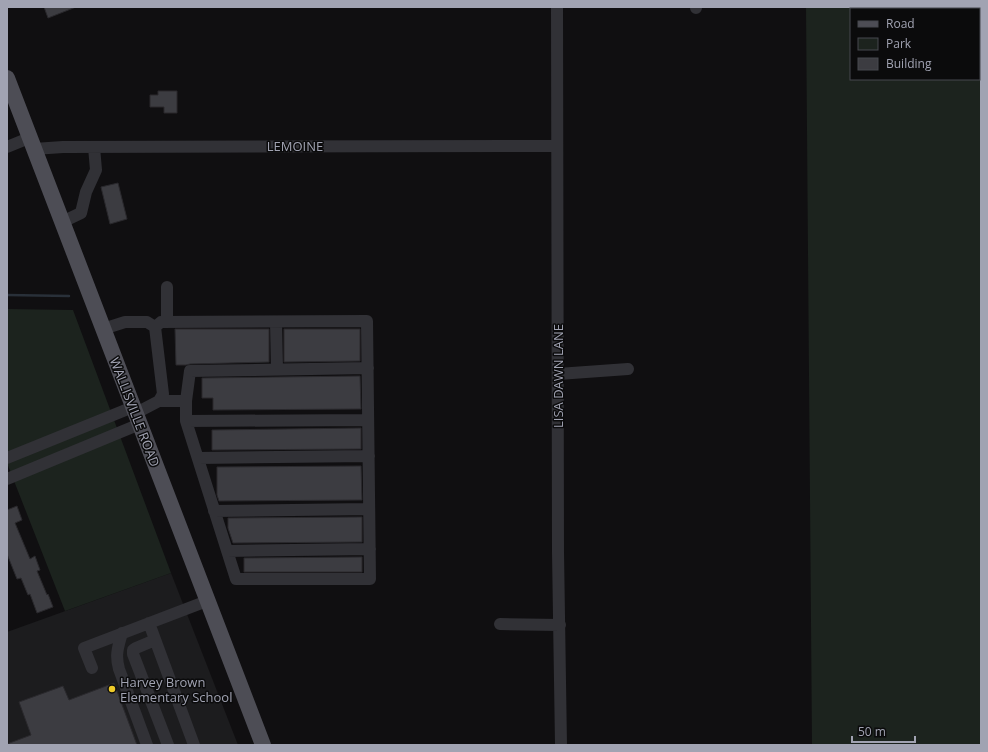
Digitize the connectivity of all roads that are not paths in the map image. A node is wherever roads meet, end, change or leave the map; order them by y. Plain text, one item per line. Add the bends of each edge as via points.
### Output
1 (557, 7) edge
2 (7, 79) edge
3 (32, 143) junction
4 (557, 146) junction
5 (7, 147) edge
6 (94, 147) junction
7 (62, 222) junction
8 (167, 287) dead end
9 (167, 322) junction
10 (276, 322) junction
11 (155, 327) junction
12 (103, 329) junction
13 (368, 368) junction
14 (277, 369) junction
15 (628, 369) dead end
16 (558, 374) junction
17 (160, 401) junction
18 (186, 401) junction
19 (136, 415) junction
20 (368, 420) junction
21 (186, 421) junction
22 (369, 456) junction
23 (7, 458) edge
24 (198, 458) junction
25 (7, 479) edge
26 (369, 509) junction
27 (214, 512) junction
28 (370, 549) junction
29 (227, 551) junction
30 (207, 600) junction
31 (149, 623) junction
32 (500, 624) dead end
33 (560, 625) junction
34 (122, 633) junction
35 (155, 640) junction
36 (92, 668) dead end
37 (147, 745) edge
38 (168, 745) edge
39 (194, 745) edge
40 (263, 745) edge
41 (561, 745) edge

1 - 4 street, LISA DAWN LANE
2 - 3 main road, WALLISVILLE ROAD
3 - 5 street, LEMOINE
3 - 6 street, LEMOINE
3 - 7 main road, WALLISVILLE ROAD
4 - 6 street, LEMOINE
4 - 16 street, LISA DAWN LANE
6 - 7 street via 96,170 86,192 81,213
7 - 12 main road, WALLISVILLE ROAD
8 - 9 street
9 - 10 street
9 - 11 street via 161,322
10 - 13 street via 367,321
10 - 14 street
11 - 12 street via 147,322 125,322
11 - 17 street via 163,394
12 - 19 main road, WALLISVILLE ROAD
13 - 14 street
13 - 20 street
14 - 18 street via 190,371
15 - 16 street
16 - 33 street, LISA DAWN LANE
17 - 18 street
17 - 19 street
18 - 21 street
19 - 23 street
19 - 25 street
19 - 30 main road, WALLISVILLE ROAD
20 - 21 street
20 - 22 street
21 - 24 street
22 - 24 street
22 - 26 street
24 - 27 street
26 - 27 street
26 - 28 street
27 - 29 street
28 - 29 street
28 - 29 street via 370,579 236,580
30 - 31 street
30 - 40 main road, WALLISVILLE ROAD
31 - 34 street
31 - 35 street
32 - 33 street
33 - 41 street, LISA DAWN LANE
34 - 36 street via 84,648
34 - 37 street via 116,660
35 - 38 street via 136,648 133,654
35 - 39 street

